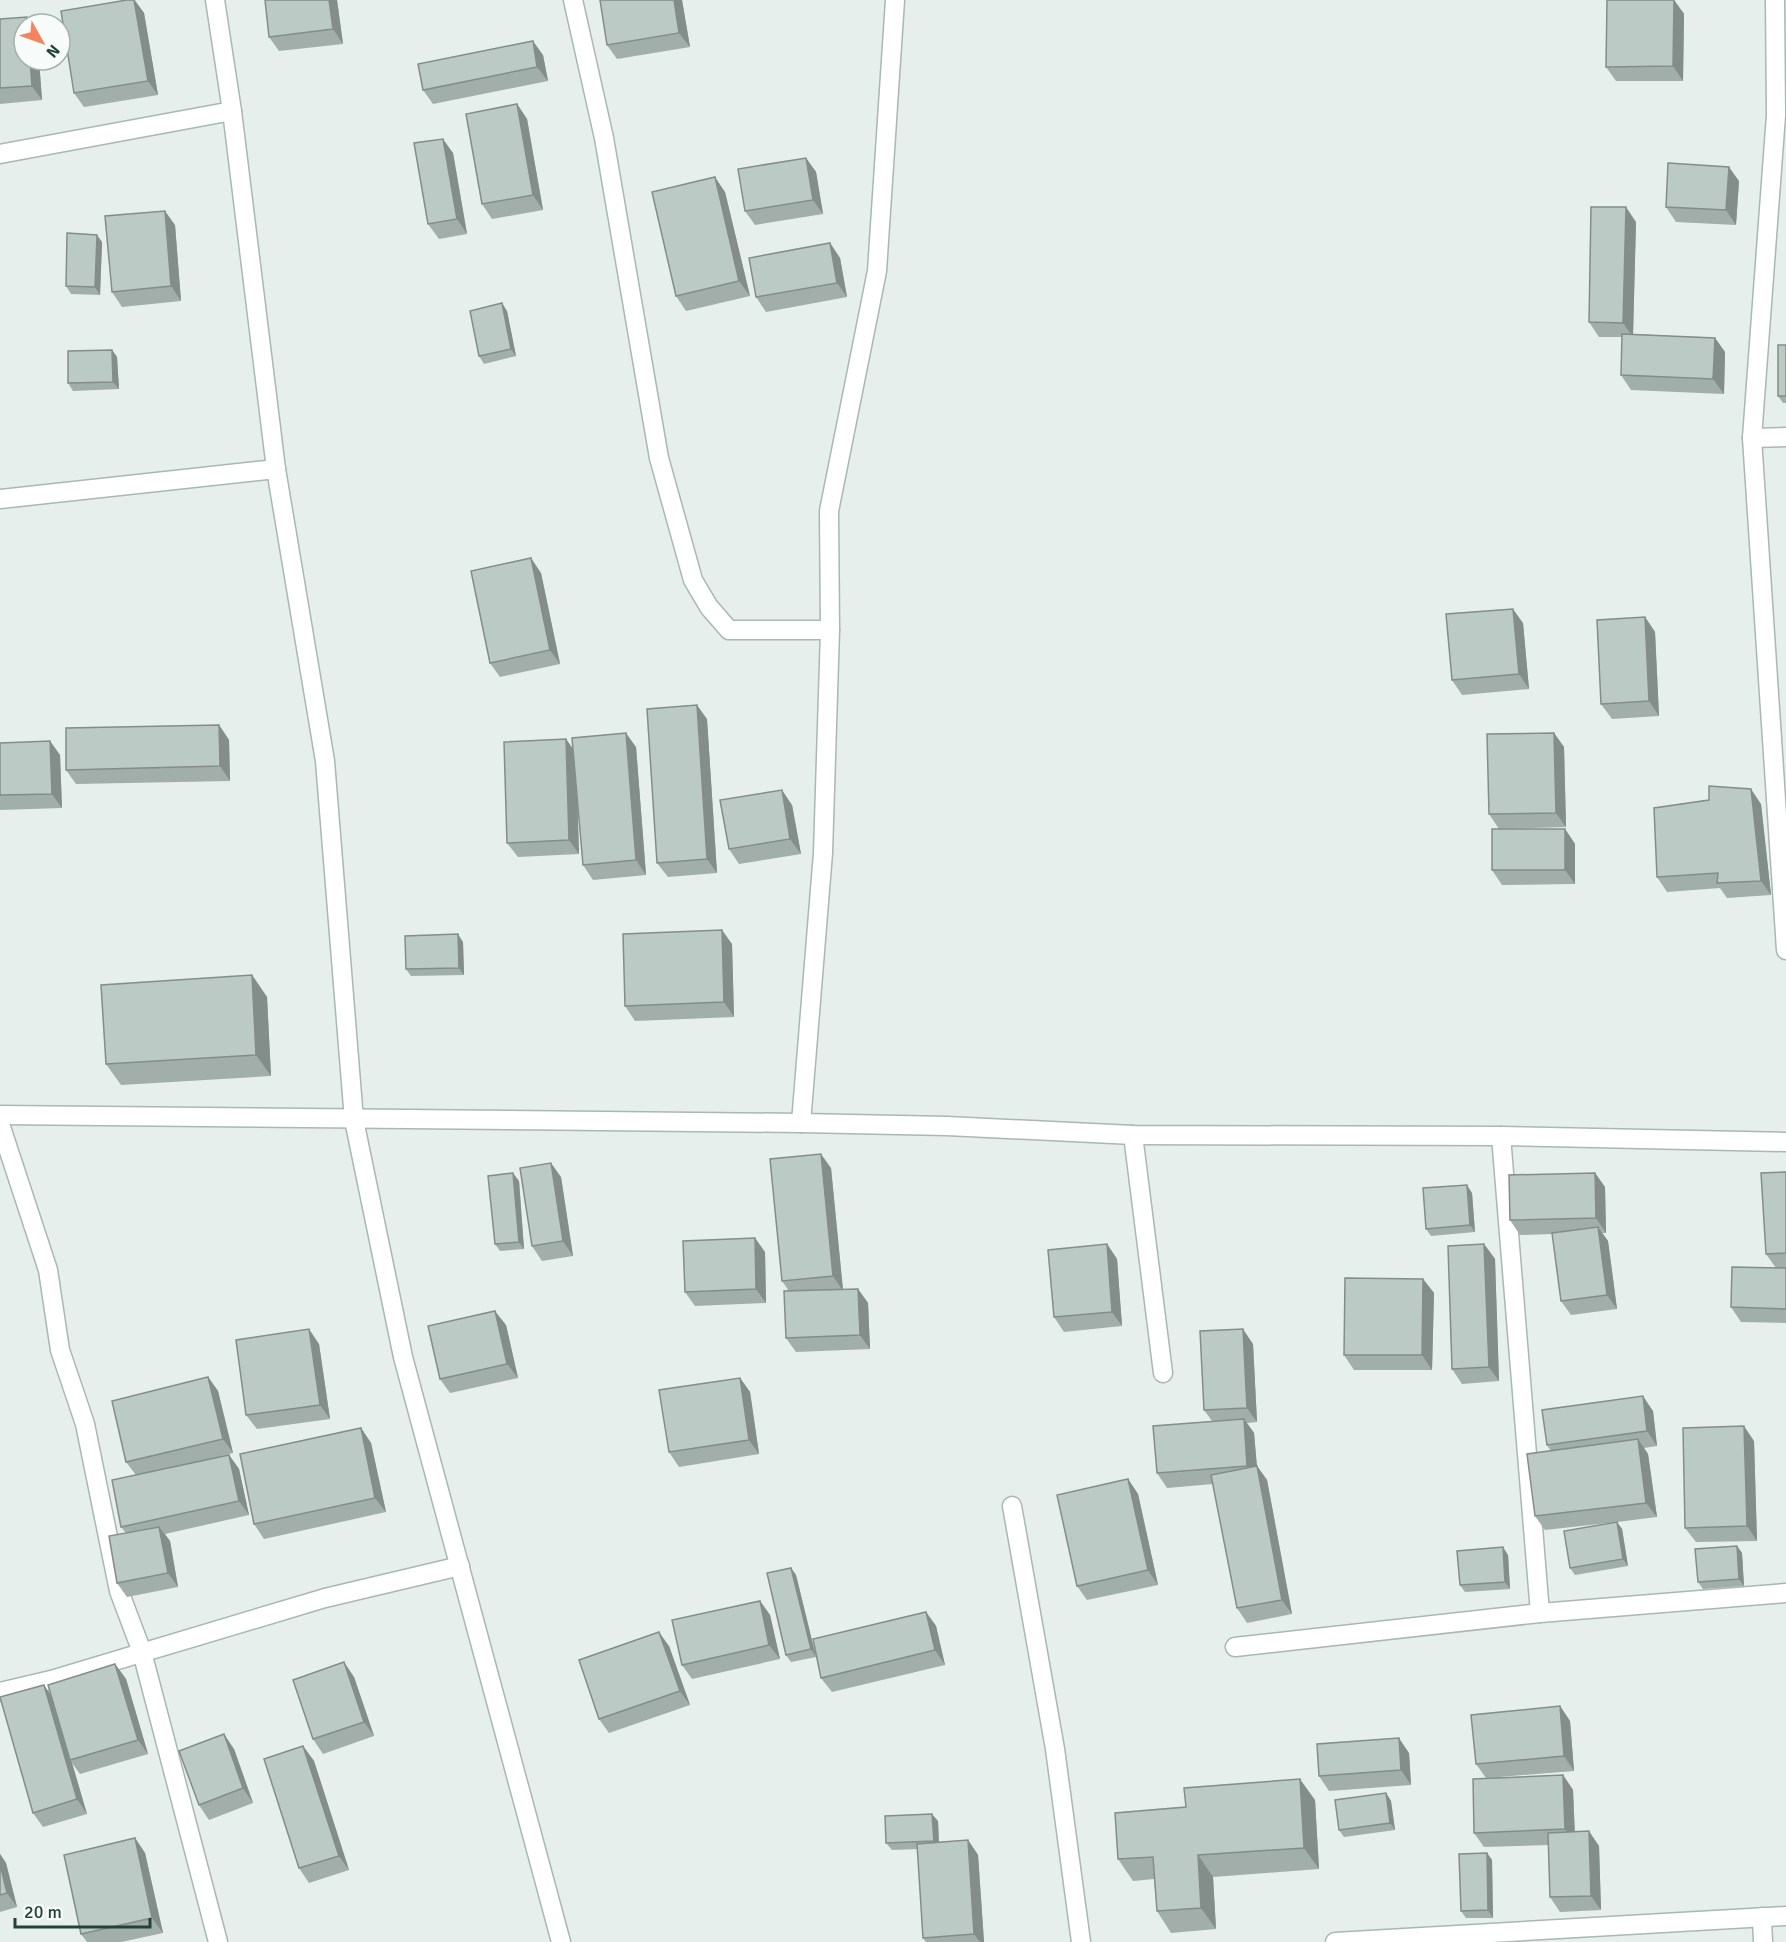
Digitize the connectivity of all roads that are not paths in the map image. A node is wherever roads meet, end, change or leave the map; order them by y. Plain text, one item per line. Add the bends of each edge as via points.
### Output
1 (215, 0) edge
2 (573, 0) edge
3 (895, 0) edge
4 (1775, 0) edge
5 (232, 111) junction
6 (1781, 115) edge
7 (0, 154) edge
8 (1786, 437) edge
9 (1752, 438) junction
10 (276, 469) junction
11 (0, 499) edge
12 (830, 630) junction
13 (1786, 950) edge
14 (0, 1115) edge
15 (354, 1120) junction
16 (801, 1123) junction
17 (0, 1124) edge
18 (1134, 1135) junction
19 (1501, 1136) junction
20 (1786, 1142) edge
21 (1163, 1373) dead end
22 (1012, 1506) dead end
23 (460, 1566) junction
24 (1786, 1593) edge
25 (1540, 1613) junction
26 (1235, 1647) dead end
27 (142, 1652) junction
28 (0, 1692) edge
29 (1786, 1916) edge
30 (1762, 1917) junction
31 (218, 1942) edge
32 (561, 1942) edge
33 (1081, 1942) edge
34 (1335, 1942) edge
35 (1763, 1942) edge

1 - 5 street
2 - 12 street via 604,138 659,458 693,580 709,608 729,630
3 - 12 street via 877,271 829,511
4 - 6 street
5 - 7 street
5 - 10 street
6 - 9 street
8 - 9 street
9 - 13 street
10 - 11 street
10 - 15 street via 325,761
12 - 16 street via 823,853
14 - 15 street
15 - 16 street
15 - 23 street via 403,1357
16 - 18 street
17 - 27 street via 48,1270 60,1350 85,1424 119,1591
18 - 19 street
18 - 21 street
19 - 20 street
19 - 25 street
22 - 33 street via 1055,1749
23 - 27 street via 325,1599
23 - 32 street
24 - 25 street
25 - 26 street
27 - 28 street
27 - 31 street
29 - 30 street
30 - 34 street
30 - 35 street

